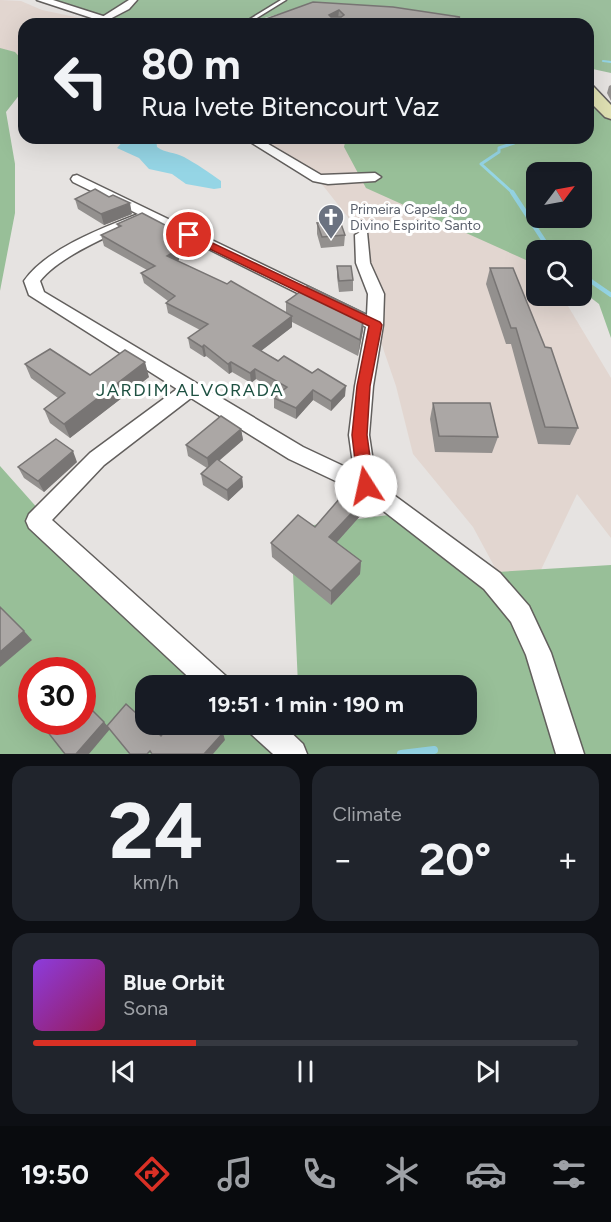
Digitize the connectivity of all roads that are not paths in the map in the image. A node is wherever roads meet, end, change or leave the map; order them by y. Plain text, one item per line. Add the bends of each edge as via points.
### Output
1 (42, 0) edge
2 (134, 0) edge
3 (284, 0) edge
4 (100, 18) edge
5 (105, 18) edge
6 (254, 18) edge
7 (594, 93) edge
8 (611, 114) edge
9 (260, 144) edge
10 (375, 177) dead end
11 (77, 179) dead end
12 (147, 215) junction
13 (363, 235) dead end
14 (375, 325) junction
15 (191, 388) junction
16 (366, 486) junction
17 (206, 675) edge
18 (273, 735) edge
19 (293, 754) edge
20 (570, 754) edge

1 - 4 street
2 - 5 street
3 - 6 lane
7 - 8 main road
9 - 10 street via 317,178
11 - 12 street
12 - 14 street
12 - 15 street via 110,230 43,267 32,281 37,296
13 - 14 street via 363,262 376,294
14 - 16 street via 363,386 359,435
15 - 16 street via 296,453
15 - 17 street via 97,459 37,521
16 - 20 street via 492,581 520,614 538,653
18 - 19 street

